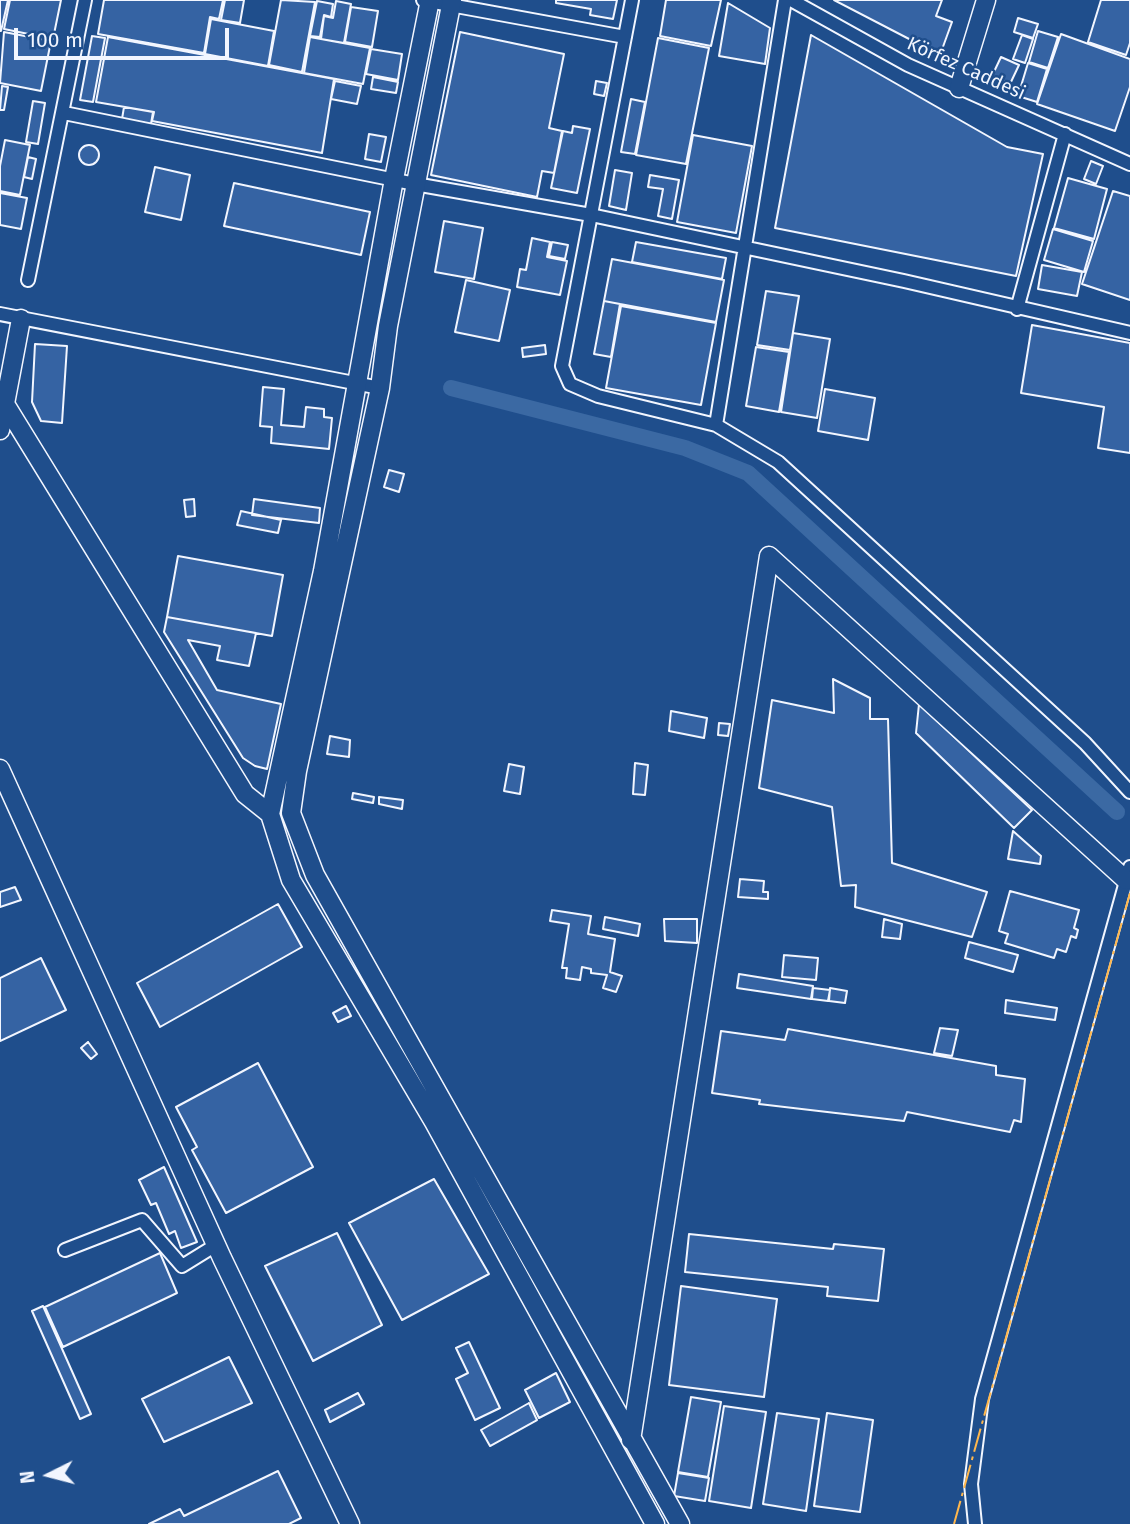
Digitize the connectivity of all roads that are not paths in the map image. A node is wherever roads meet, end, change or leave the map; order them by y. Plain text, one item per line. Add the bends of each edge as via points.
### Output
1 (85, 0) edge
2 (632, 0) edge
3 (785, 0) edge
4 (791, 0) edge
5 (986, 0) edge
6 (427, 1) edge
7 (451, 3) edge
8 (625, 37) junction
9 (959, 88) junction
10 (64, 113) junction
11 (1065, 134) junction
12 (1130, 164) edge
13 (394, 179) junction
14 (415, 184) junction
15 (590, 215) junction
16 (746, 248) junction
17 (28, 280) dead end
18 (1017, 309) junction
19 (0, 314) edge
20 (21, 319) junction
21 (1130, 333) edge
22 (358, 386) junction
23 (380, 388) junction
24 (5, 404) junction
25 (716, 425) junction
26 (0, 430) edge
27 (0, 769) edge
28 (1130, 792) edge
29 (270, 814) junction
30 (1129, 874) edge
31 (216, 1245) junction
32 (65, 1250) dead end
33 (633, 1436) junction
34 (620, 1461) junction
35 (350, 1524) edge
36 (655, 1524) edge
37 (680, 1524) edge
38 (975, 1524) edge

1 - 10 street
2 - 8 street
3 - 16 street
4 - 9 street, Körfez Caddesi
5 - 9 street
6 - 7 street
6 - 13 street
7 - 8 street
7 - 14 street
8 - 15 street
9 - 11 street, Körfez Caddesi
10 - 13 street
10 - 17 street
11 - 12 street, Körfez Caddesi
11 - 18 street
13 - 14 street
13 - 22 street
14 - 15 street
14 - 23 street
15 - 16 street
15 - 25 street via 562,366 570,384 598,396
16 - 18 street
16 - 25 street
18 - 21 street
19 - 20 street
20 - 22 street
20 - 24 street
22 - 23 street
22 - 29 street
23 - 33 street via 291,813 315,874
24 - 26 street
24 - 29 street via 245,793
25 - 28 street via 778,462 1085,743
27 - 31 street
29 - 34 street via 292,880 434,1122
30 - 33 street via 769,556
30 - 38 street via 982,1399 971,1484
31 - 32 street via 182,1266 142,1220
31 - 35 street
33 - 34 street
33 - 37 street
34 - 36 street

